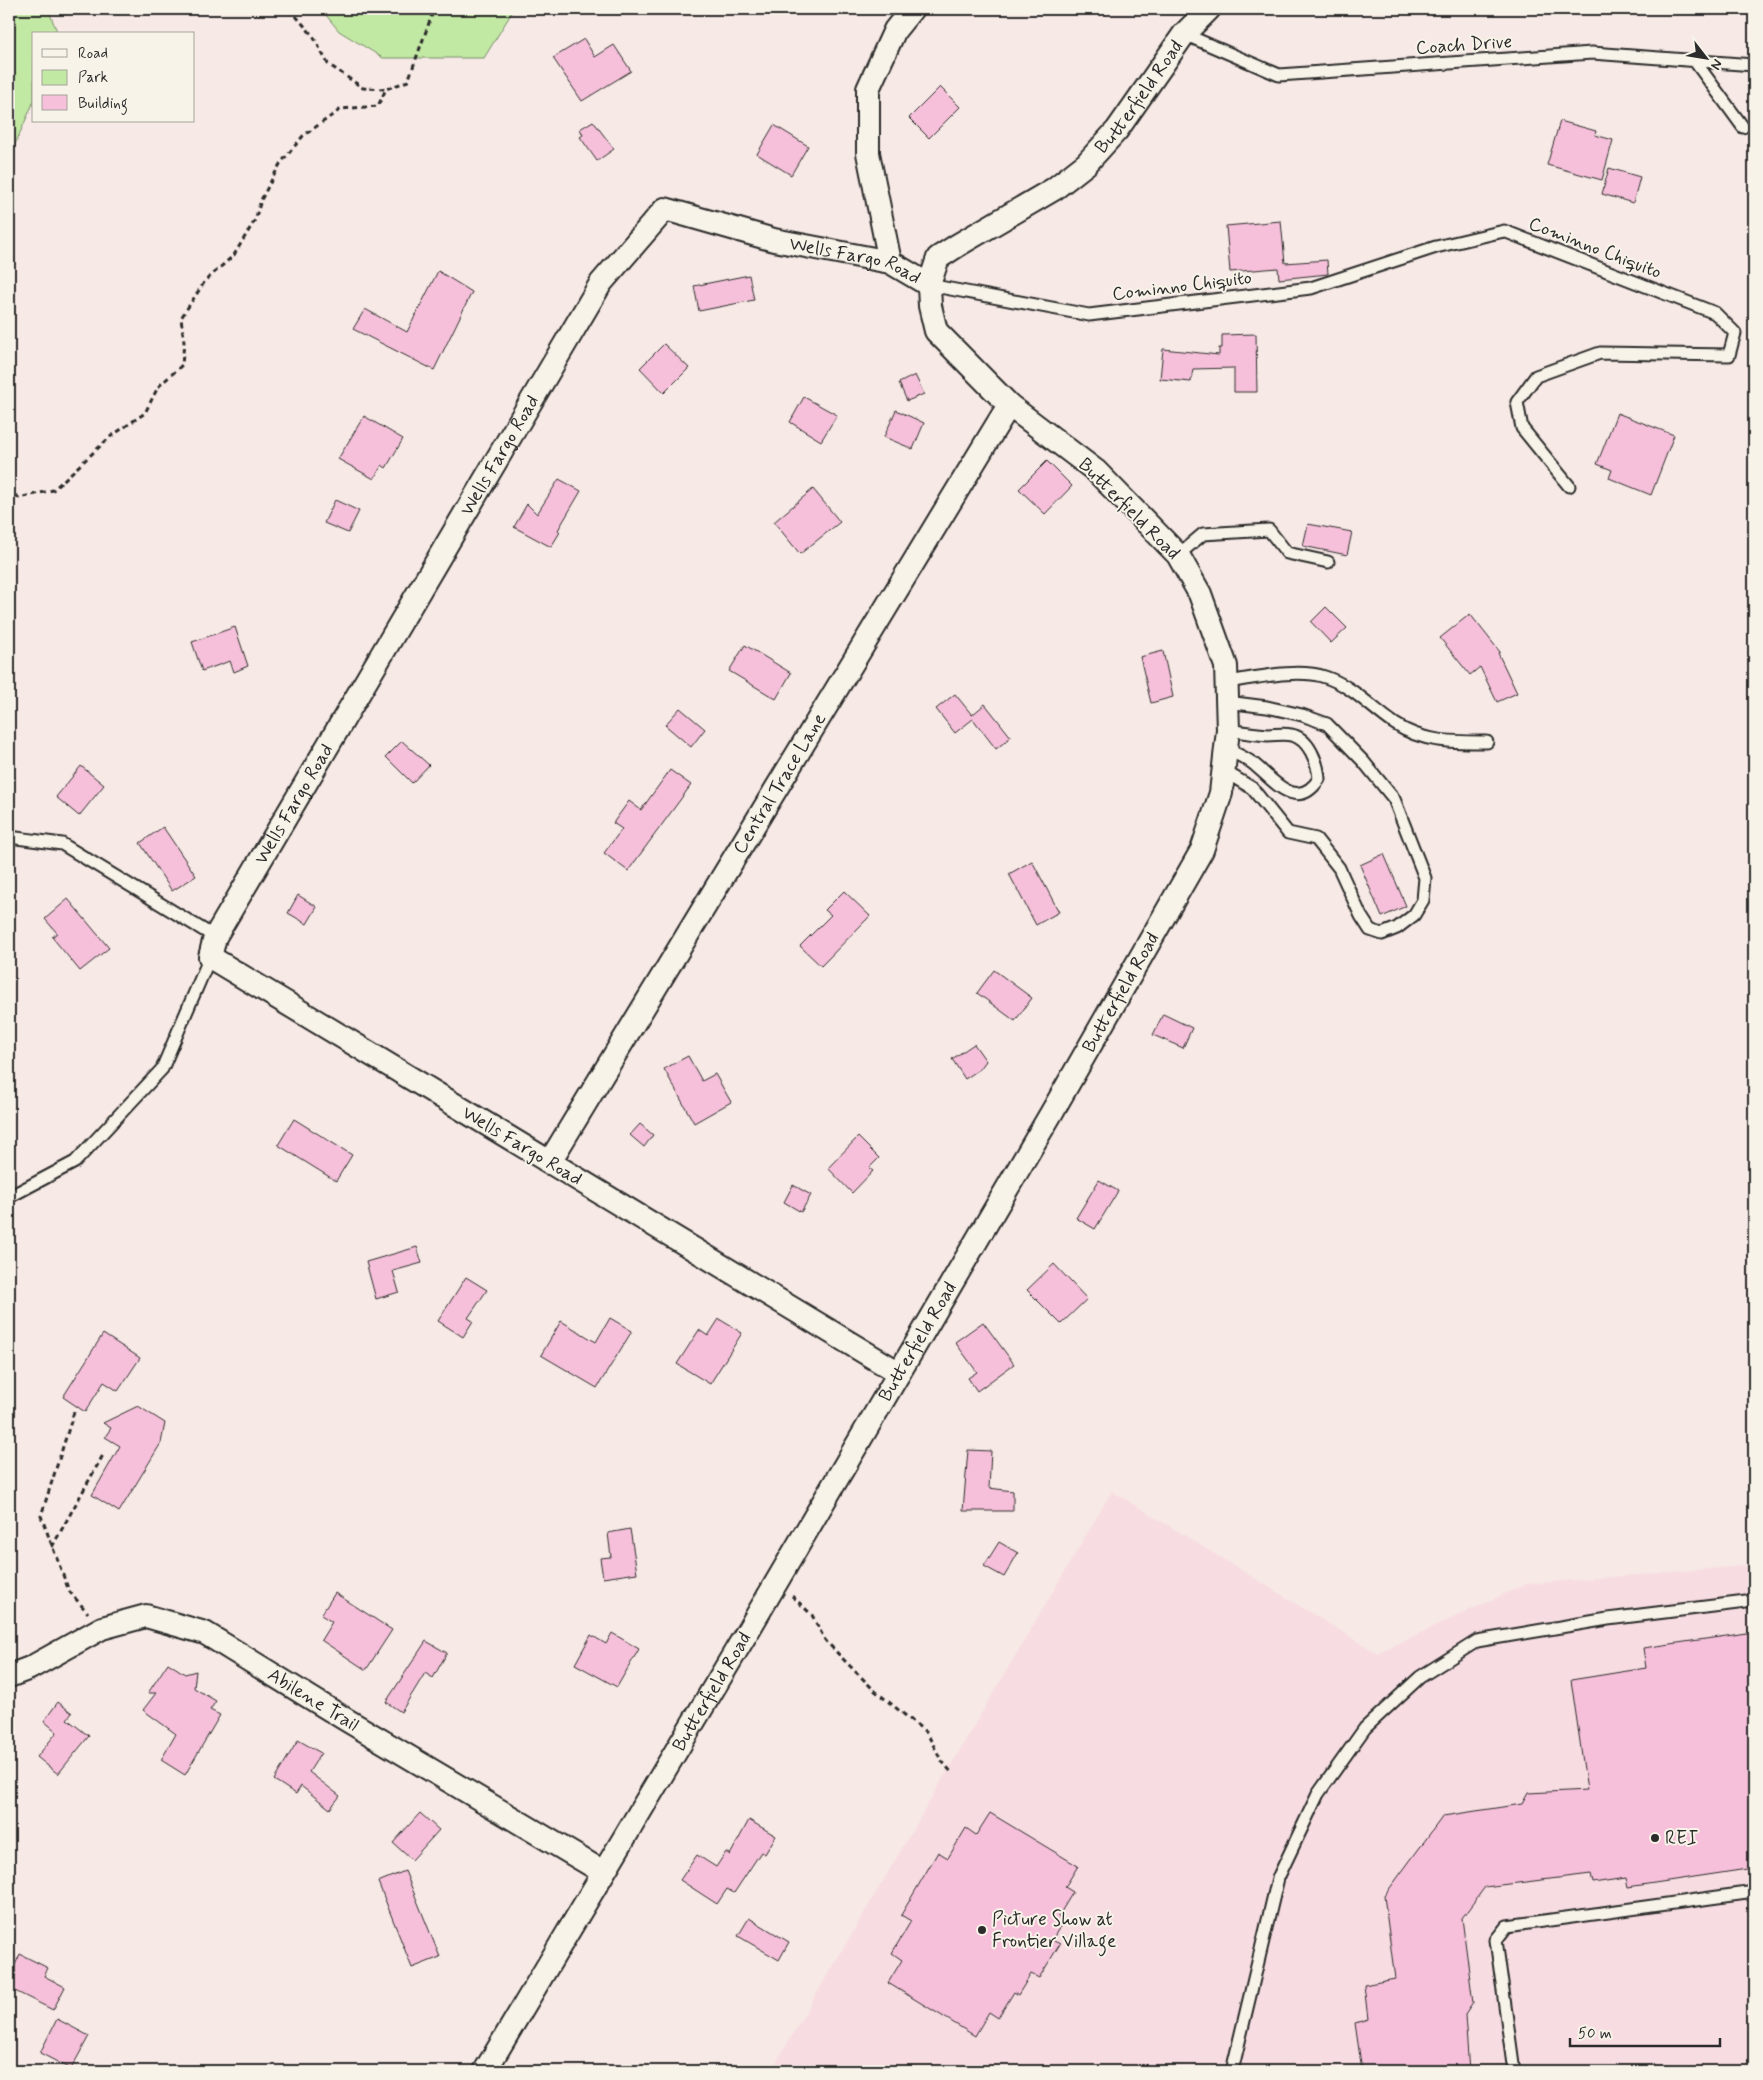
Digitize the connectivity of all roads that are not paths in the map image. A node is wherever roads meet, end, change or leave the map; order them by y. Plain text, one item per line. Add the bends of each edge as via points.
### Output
1 (912, 9) edge
2 (1209, 9) edge
3 (1184, 34) junction
4 (1694, 60) junction
5 (1754, 66) edge
6 (1743, 127) dead end
7 (890, 262) junction
8 (929, 285) junction
9 (1008, 405) junction
10 (1569, 486) dead end
11 (1178, 555) junction
12 (1328, 562) dead end
13 (1226, 692) junction
14 (1228, 740) junction
15 (1487, 742) dead end
16 (1224, 771) junction
17 (9, 837) edge
18 (212, 947) junction
19 (549, 1163) junction
20 (9, 1197) edge
21 (898, 1373) junction
22 (1754, 1601) edge
23 (9, 1676) edge
24 (603, 1872) junction
25 (1754, 1892) edge
26 (485, 2071) edge
27 (1232, 2071) edge
28 (1514, 2071) edge

1 - 7 street via 895,30 868,89 868,153
2 - 3 street, Butterfield Road
3 - 4 lane, Coach Drive via 1279,75 1592,53
3 - 8 street, Butterfield Road via 1117,130 1086,164 1054,189 938,258
4 - 5 lane, Coach Drive
4 - 6 lane
7 - 8 street, Wells Fargo Road
7 - 18 street, Wells Fargo Road via 774,240 665,209 601,283
8 - 9 street, Butterfield Road via 936,330
8 - 10 lane, Cominno Chiquito via 1089,315 1311,288 1436,247 1504,232 1715,312 1735,333 1729,355 1600,353 1536,376 1518,402 1522,428
9 - 11 street, Butterfield Road via 1096,472
9 - 19 street, Central Trace Lane
11 - 12 lane via 1203,534 1269,530 1287,552
11 - 13 street, Butterfield Road via 1200,594 1226,666
13 - 14 street, Butterfield Road
13 - 15 lane via 1279,675 1323,676 1346,684 1396,725 1421,737 1450,742
13 - 16 lane via 1327,724 1363,761 1394,798 1425,878 1423,900 1414,915 1382,934 1370,930 1339,868 1316,839 1288,834 1252,788
14 - 14 lane via 1270,735 1300,738 1313,757 1319,779 1307,791 1286,792
14 - 16 street, Butterfield Road
16 - 21 street, Butterfield Road via 1221,793 1202,850
17 - 18 lane via 62,844
18 - 19 street, Wells Fargo Road
18 - 20 lane via 162,1069 75,1162
19 - 21 street, Wells Fargo Road
21 - 24 street, Butterfield Road via 775,1586
22 - 27 lane via 1608,1619 1477,1641 1413,1683 1364,1728 1318,1794 1278,1878
23 - 24 street, Abilene Trail via 30,1668 102,1628 146,1616 206,1633
24 - 26 street, Butterfield Road
25 - 28 lane via 1507,1926 1496,1940

